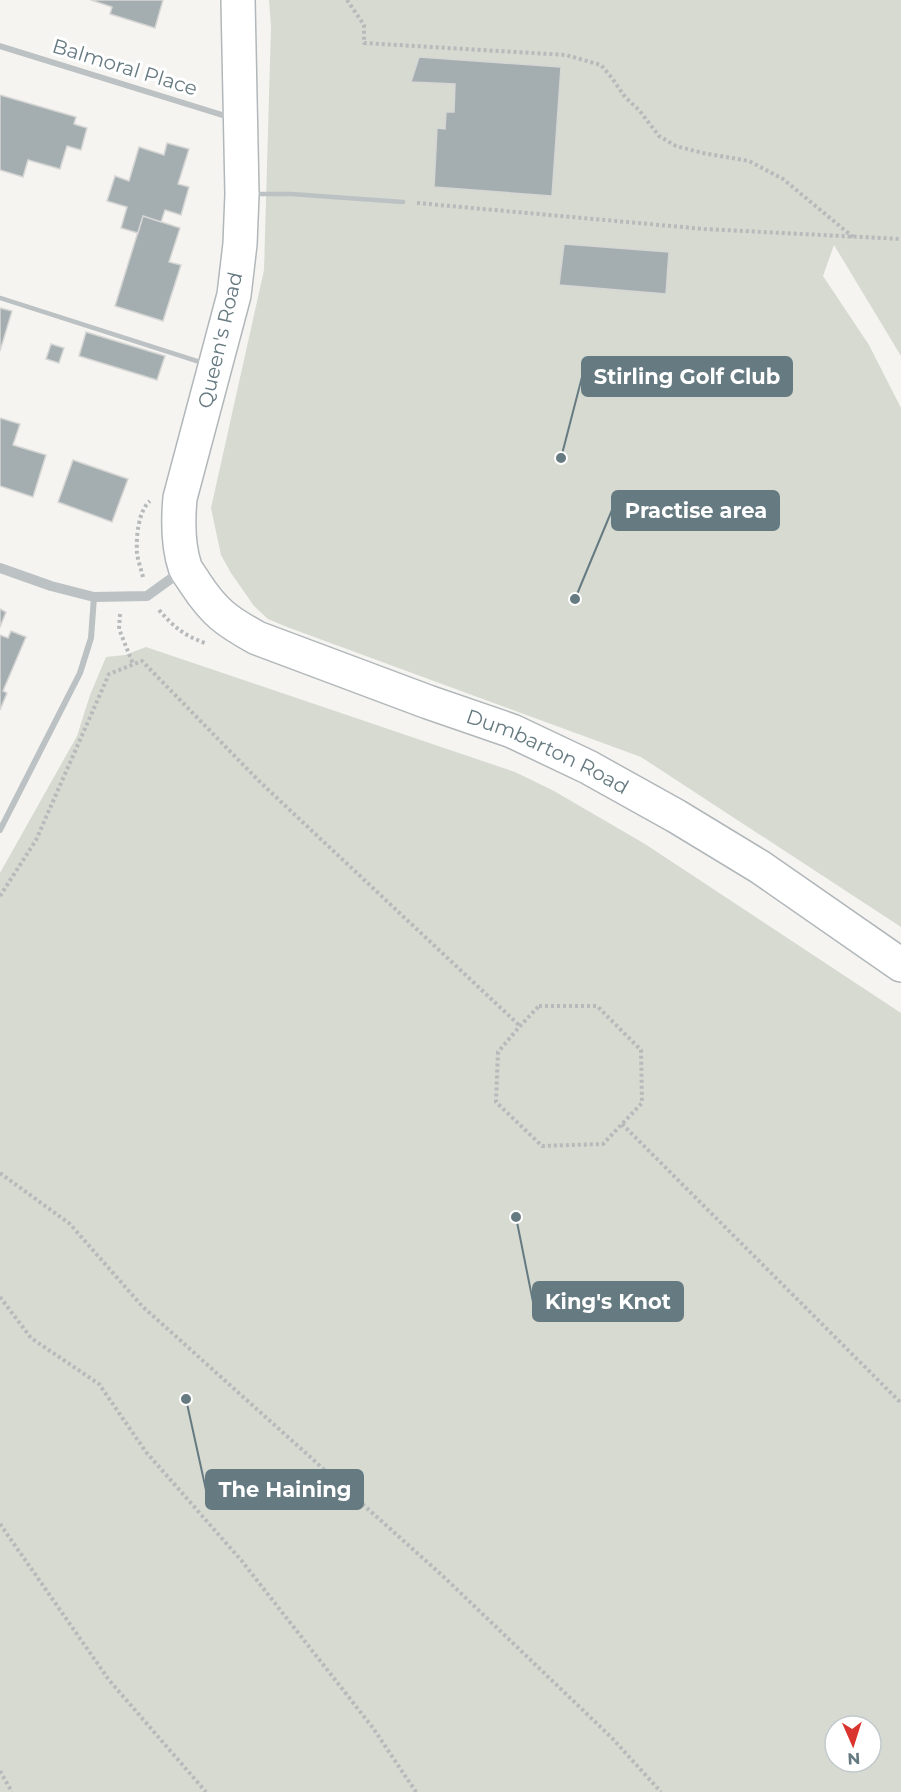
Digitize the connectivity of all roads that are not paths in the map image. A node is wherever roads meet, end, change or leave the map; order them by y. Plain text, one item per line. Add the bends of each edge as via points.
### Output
1 (238, 0) edge
2 (0, 46) edge
3 (241, 120) junction
4 (242, 194) junction
5 (403, 202) road end
6 (0, 298) edge
7 (216, 367) junction
8 (0, 568) edge
9 (186, 568) junction
10 (94, 597) junction
11 (0, 830) edge
12 (901, 965) edge

1 - 3 main road, Queen's Road
2 - 3 street, Balmoral Place
3 - 4 main road, Queen's Road
4 - 5 lane
4 - 7 main road, Queen's Road via 234,295
6 - 7 lane
7 - 9 main road, Queen's Road via 180,498 180,538
8 - 10 street
9 - 10 street via 147,596
9 - 12 main road, Dumbarton Road via 212,607 235,626 257,638 512,731 588,767 760,867
10 - 11 street via 91,638 80,673

